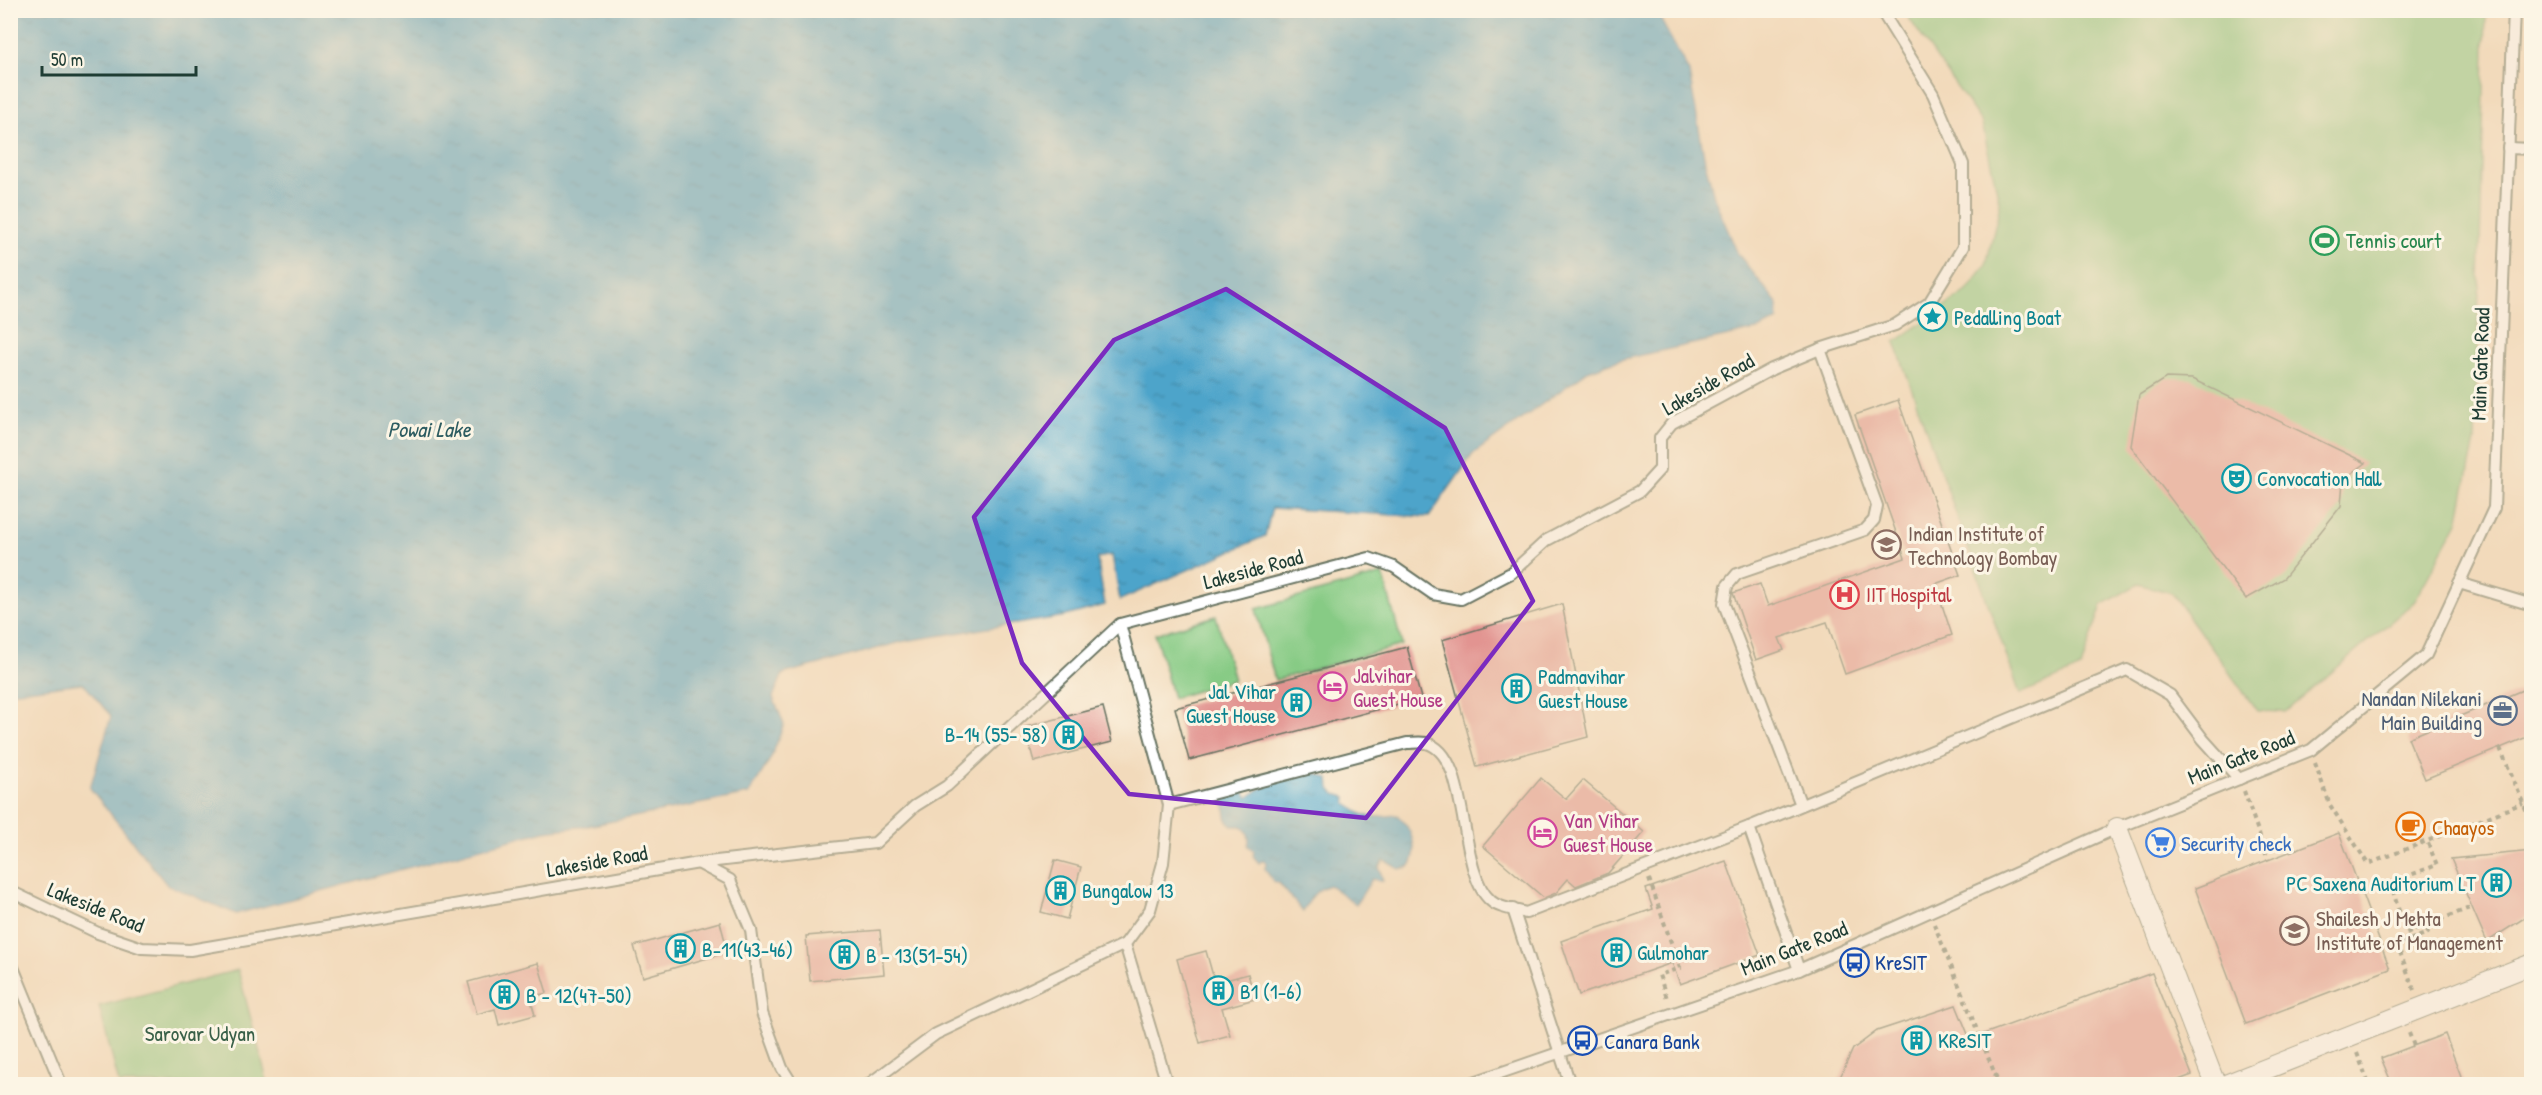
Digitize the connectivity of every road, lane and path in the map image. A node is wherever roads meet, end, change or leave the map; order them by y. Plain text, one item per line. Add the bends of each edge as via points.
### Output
1 (1881, 10) edge
2 (2514, 10) edge
3 (2508, 148) junction
4 (2532, 149) edge
5 (1820, 349) junction
6 (2459, 583) junction
7 (2532, 605) edge
8 (1120, 624) junction
9 (2500, 747) dead end
10 (2310, 750) junction
11 (2240, 779) junction
12 (2523, 803) junction
13 (1169, 805) junction
14 (1801, 805) junction
15 (2532, 824) edge
16 (1749, 827) junction
17 (2117, 828) junction
18 (2427, 841) junction
19 (2268, 860) dead end
20 (699, 863) junction
21 (1645, 867) junction
22 (2390, 882) junction
23 (10, 891) edge
24 (2362, 893) dead end
25 (2472, 907) dead end
26 (1513, 909) junction
27 (1929, 912) junction
28 (2425, 926) junction
29 (1125, 944) junction
30 (10, 960) edge
31 (2532, 964) edge
32 (1799, 970) junction
33 (2421, 1008) junction
34 (1673, 1015) junction
35 (2351, 1036) junction
36 (1559, 1055) junction
37 (61, 1084) edge
38 (792, 1084) edge
39 (869, 1084) edge
40 (1167, 1084) edge
41 (1468, 1084) edge
42 (1570, 1084) edge
43 (1999, 1084) edge
44 (2216, 1084) edge
45 (2228, 1084) edge
46 (2369, 1084) edge

1 - 5 lane, Lakeside Road via 1933,93 1963,164 1963,247 1929,303 1895,325
2 - 3 lane, Main Gate Road
3 - 4 lane
3 - 6 lane, Main Gate Road via 2494,508
5 - 8 lane, Lakeside Road via 1772,369 1672,423 1660,438 1660,469 1640,490 1547,540 1512,573 1461,599 1433,594 1394,567 1369,558
5 - 14 lane via 1877,506 1874,520 1865,530 1737,574 1727,586 1724,604
6 - 7 lane
6 - 10 lane, Main Gate Road via 2426,655
8 - 13 lane
8 - 20 lane, Lakeside Road via 947,786 915,806 875,843
9 - 12 path
10 - 11 lane, Main Gate Road
10 - 18 path via 2330,805 2368,864
11 - 14 lane via 2170,695 2127,670
11 - 17 lane, Main Gate Road
11 - 19 path
12 - 15 path
12 - 18 path
13 - 26 lane via 1407,743 1427,743 1439,751 1452,772 1474,878 1491,902
13 - 29 lane via 1163,863 1150,910
14 - 16 lane
16 - 21 lane
16 - 32 lane
17 - 27 lane, Main Gate Road
17 - 44 street
18 - 22 path via 2437,865
20 - 23 lane, Lakeside Road via 190,950 142,948 98,933
20 - 38 lane via 730,880 752,930 762,1013
21 - 26 lane via 1526,913
21 - 34 path via 1680,968 1659,975
22 - 24 path
22 - 28 path via 2406,933
25 - 28 path
26 - 36 lane
27 - 32 lane, Main Gate Road
27 - 43 path
28 - 33 path via 2428,933 2397,944
29 - 39 lane via 936,1034
29 - 40 lane
30 - 37 lane
31 - 33 street
32 - 34 lane, Main Gate Road
33 - 35 street
34 - 36 lane, Main Gate Road
35 - 45 street
35 - 46 path
36 - 41 lane, Main Gate Road
36 - 42 lane

